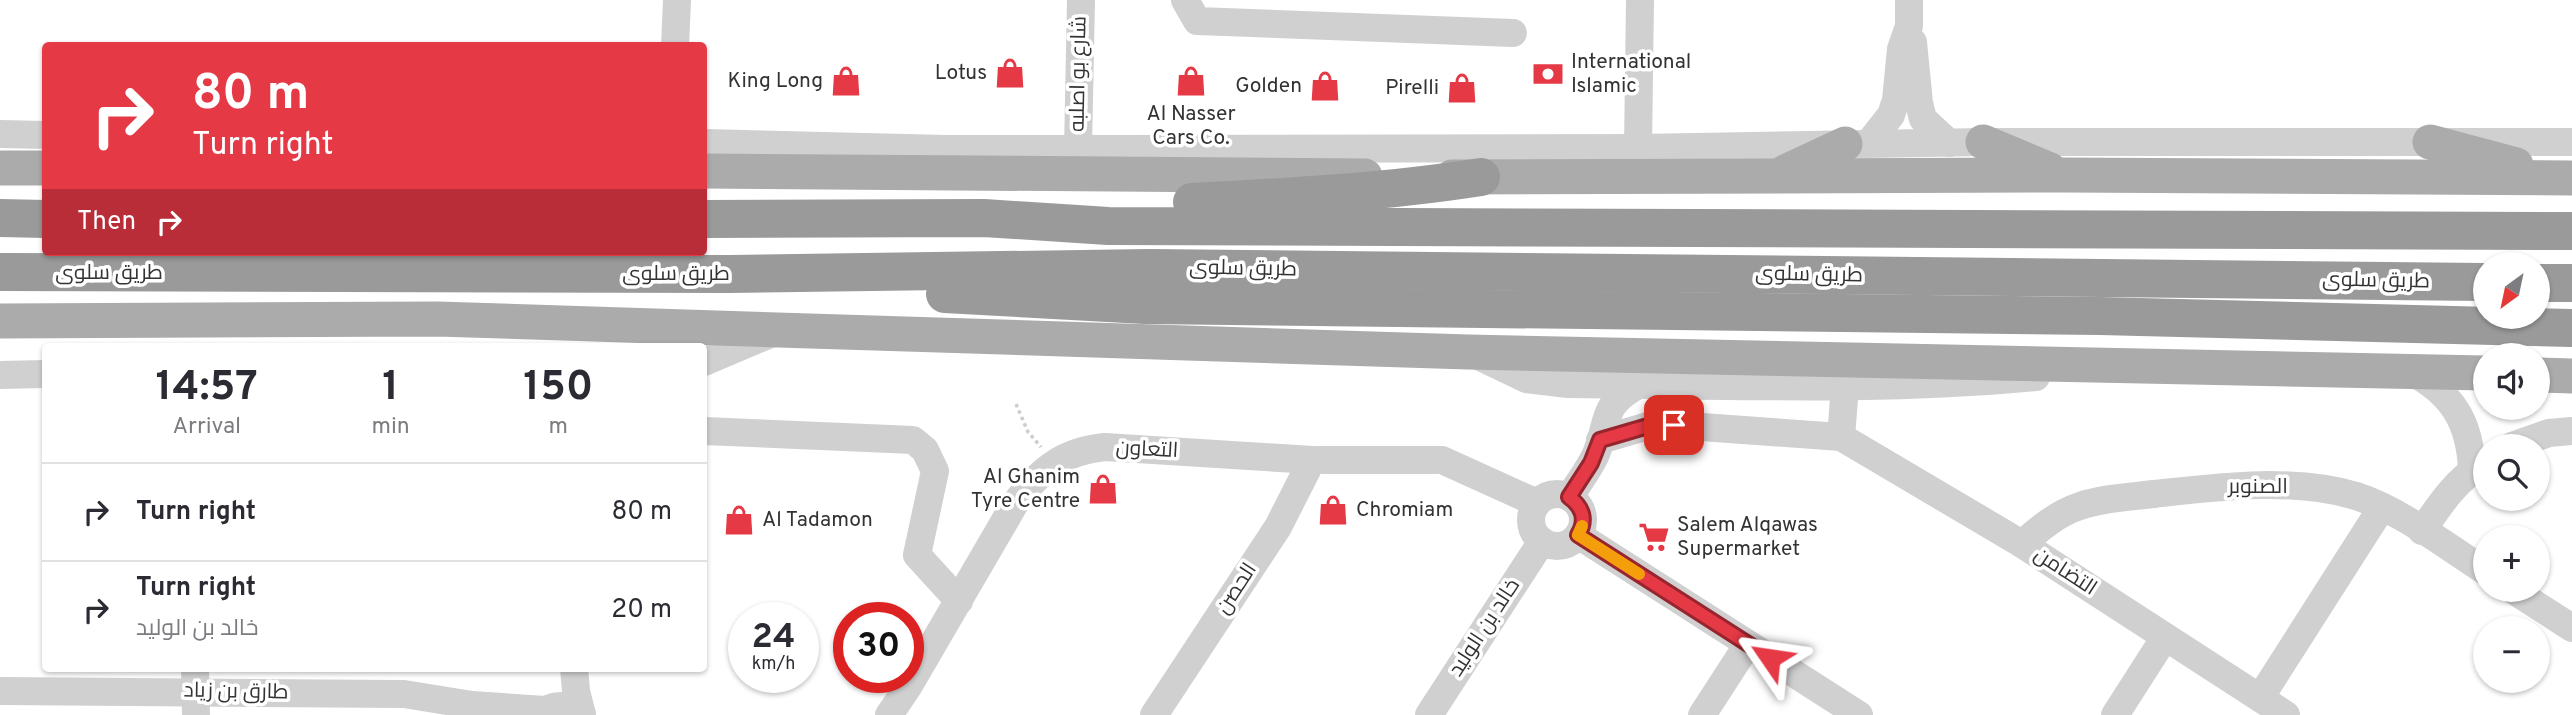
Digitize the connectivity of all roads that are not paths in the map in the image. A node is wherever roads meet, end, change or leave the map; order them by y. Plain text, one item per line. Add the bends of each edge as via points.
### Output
1 (677, 0) edge
2 (1081, 0) edge
3 (1185, 0) edge
4 (1640, 0) edge
5 (1909, 13) edge
6 (1513, 33) dead end
7 (675, 42) edge
8 (0, 134) edge
9 (42, 135) edge
10 (1966, 142) junction
11 (2430, 142) junction
12 (2572, 142) edge
13 (1857, 144) junction
14 (708, 147) edge
15 (1639, 148) junction
16 (947, 149) junction
17 (1078, 149) junction
18 (0, 168) edge
19 (42, 168) edge
20 (1010, 173) junction
21 (2063, 175) junction
22 (1775, 176) junction
23 (1481, 177) junction
24 (2567, 178) edge
25 (0, 218) edge
26 (984, 218) junction
27 (42, 219) edge
28 (707, 219) edge
29 (2572, 230) edge
30 (0, 272) edge
31 (730, 274) junction
32 (2473, 282) edge
33 (2550, 283) edge
34 (2572, 283) edge
35 (437, 319) junction
36 (0, 321) edge
37 (2572, 328) edge
38 (783, 329) junction
39 (486, 343) edge
40 (1468, 352) junction
41 (707, 361) edge
42 (2119, 365) junction
43 (2410, 370) junction
44 (2473, 373) edge
45 (42, 374) edge
46 (0, 375) edge
47 (2550, 375) edge
48 (2572, 376) edge
49 (1568, 384) junction
50 (1638, 385) junction
51 (1844, 386) junction
52 (2572, 430) edge
53 (707, 431) edge
54 (1601, 434) junction
55 (2546, 434) edge
56 (1841, 437) junction
57 (2473, 453) edge
58 (1312, 460) junction
59 (2473, 470) edge
60 (1569, 497) junction
61 (1537, 503) junction
62 (2382, 507) junction
63 (2422, 531) junction
64 (1578, 535) junction
65 (1542, 541) junction
66 (2022, 544) junction
67 (2473, 564) edge
68 (958, 601) junction
69 (2532, 602) edge
70 (2572, 628) edge
71 (2165, 637) junction
72 (1748, 644) junction
73 (571, 672) edge
74 (574, 672) edge
75 (333, 681) edge
76 (0, 691) edge
77 (196, 692) edge
78 (2260, 698) junction
79 (362, 704) edge
80 (482, 710) edge
81 (545, 711) edge
82 (582, 715) edge
83 (889, 715) edge
84 (1154, 715) edge
85 (1429, 715) edge
86 (1702, 715) edge
87 (1859, 715) edge
88 (2115, 715) edge
89 (2286, 715) edge

1 - 7 street
2 - 17 street, شارع بو اصلبه
3 - 6 street via 1196,21
4 - 15 street
5 - 10 street via 1923,119
5 - 13 street via 1891,115
8 - 9 street
10 - 11 street
10 - 13 street
10 - 21 main road
11 - 12 street
11 - 24 main road
13 - 15 street
13 - 22 main road
14 - 16 street
14 - 20 main road
15 - 17 street
16 - 17 street
16 - 20 main road
18 - 19 main road
20 - 23 main road
21 - 22 main road
21 - 24 main road
22 - 23 main road
23 - 26 highway via 1337,195 1109,206
25 - 27 highway
26 - 28 highway, طريق سلوى
26 - 29 highway, طريق سلوى via 1108,226
30 - 31 highway, طريق سلوى
31 - 32 highway, طريق سلوى via 1163,268
31 - 37 highway via 951,295 1146,306 2100,316
33 - 34 highway
35 - 36 main road
35 - 38 main road
35 - 39 main road
38 - 40 main road
38 - 41 street
40 - 42 main road
40 - 49 street via 1526,379
42 - 43 main road
42 - 51 street via 1985,382
43 - 44 main road
43 - 57 street via 2444,393 2466,428
45 - 46 street
47 - 48 main road
49 - 50 street
49 - 54 street via 1589,402
50 - 51 street
50 - 54 street via 1619,397
51 - 56 street
52 - 55 street
53 - 68 street via 913,440 925,450 935,471 916,555
54 - 56 street, التضامن via 1674,425
54 - 60 street via 1591,463
56 - 66 street, التضامن
58 - 61 street, التعاون via 1442,460
58 - 68 street, التعاون via 1084,449 1038,476 1014,505
58 - 84 street, الحصن via 1278,527
59 - 63 street via 2455,486
60 - 61 street via 1554,494
60 - 64 street via 1582,514
61 - 65 street via 1531,523
62 - 63 street, الصنوبر
62 - 66 street, الصنوبر via 2346,493 2315,488 2180,491 2078,506
62 - 78 street
63 - 67 street, الصنوبر
64 - 65 street via 1559,546
64 - 72 street
65 - 85 street, خالد بن الوليد
66 - 71 street, التضامن
68 - 83 street, التعاون
69 - 70 street
71 - 78 street, التضامن
71 - 88 street
72 - 86 street
72 - 87 street
73 - 81 street
74 - 82 street
75 - 77 street, طارق بن زياد
75 - 79 street, طارق بن زياد
76 - 77 street, طارق بن زياد
78 - 89 street, التضامن
79 - 80 street, طارق بن زياد via 404,694
80 - 81 street, طارق بن زياد
81 - 82 street, طارق بن زياد via 567,706

